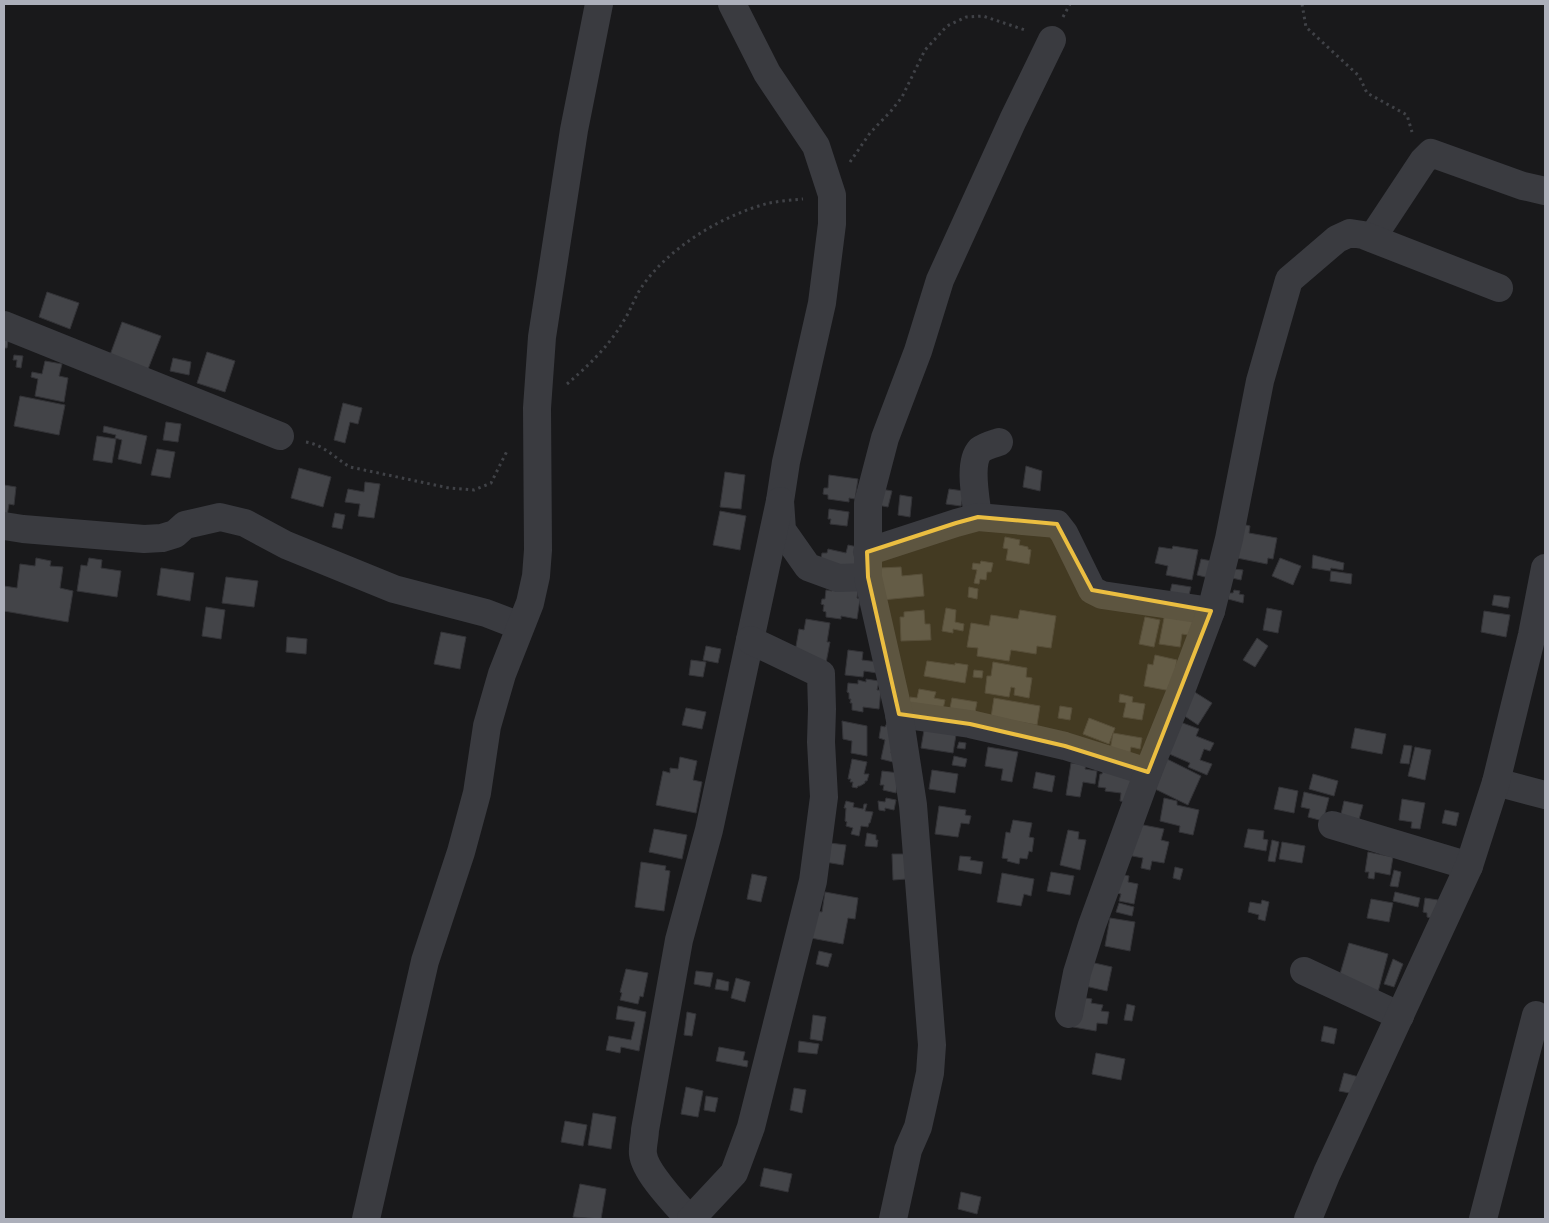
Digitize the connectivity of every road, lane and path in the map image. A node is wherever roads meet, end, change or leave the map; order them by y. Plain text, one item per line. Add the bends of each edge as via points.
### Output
1 (599, 4) edge
2 (732, 4) edge
3 (1302, 4) edge
4 (1052, 40) joint
5 (1423, 161) junction
6 (1545, 191) edge
7 (832, 195) junction
8 (1372, 238) junction
9 (1499, 288) dead end
10 (4, 325) edge
11 (537, 408) junction
12 (280, 436) joint
13 (999, 442) dead end
14 (510, 446) dead end
15 (780, 501) junction
16 (978, 517) junction
17 (4, 526) edge
18 (867, 565) junction
19 (1545, 568) edge
20 (1211, 611) junction
21 (520, 626) junction
22 (750, 640) junction
23 (898, 714) junction
24 (1148, 772) junction
25 (1496, 782) junction
26 (1545, 795) edge
27 (1332, 825) dead end
28 (1469, 866) junction
29 (1304, 971) dead end
30 (1069, 1014) dead end
31 (1536, 1015) dead end
32 (1400, 1016) junction
33 (366, 1219) edge
34 (690, 1219) edge
35 (892, 1219) edge
36 (1308, 1219) edge
37 (1483, 1219) edge

1 - 11 street via 574,130 542,337
2 - 7 street via 767,73 816,146
3 - 5 path via 1306,26 1360,76 1367,93 1407,115
4 - 7 path via 983,16 966,17 947,26 925,50 902,97 870,132
4 - 18 street via 940,280 918,351 885,438 868,503
5 - 6 street via 1431,153
5 - 8 street
7 - 11 path via 770,203 739,213 682,246 659,264 642,287 623,323 595,358
7 - 15 street via 832,224 822,303
8 - 9 street
8 - 20 street via 1350,233 1337,239 1290,280 1260,382 1229,539
10 - 12 street
11 - 21 street via 537,558 530,603
12 - 14 path via 326,448 350,466 449,488 474,490 490,483
13 - 16 street via 983,448 976,456 973,480
15 - 18 street via 782,530 808,567 838,578
15 - 22 street
16 - 18 street via 956,523
16 - 20 street via 1057,524 1092,590 1102,595
17 - 21 street via 144,539 162,538 175,534 185,525 220,517 245,523 286,545 394,589 486,613
18 - 23 street
19 - 25 street
20 - 24 street
21 - 33 street via 487,726 477,793 461,852 425,961
22 - 34 street via 709,830 679,940 644,1138 643,1155 650,1171
22 - 34 street via 821,674 824,797 813,881 751,1127 734,1173
23 - 24 street via 970,724 1056,744
23 - 35 street via 913,805 932,1046 923,1106 908,1150
24 - 30 street via 1092,925 1077,973
25 - 26 street
25 - 28 street
27 - 28 street
28 - 32 street
29 - 32 street
31 - 37 street
32 - 36 street

